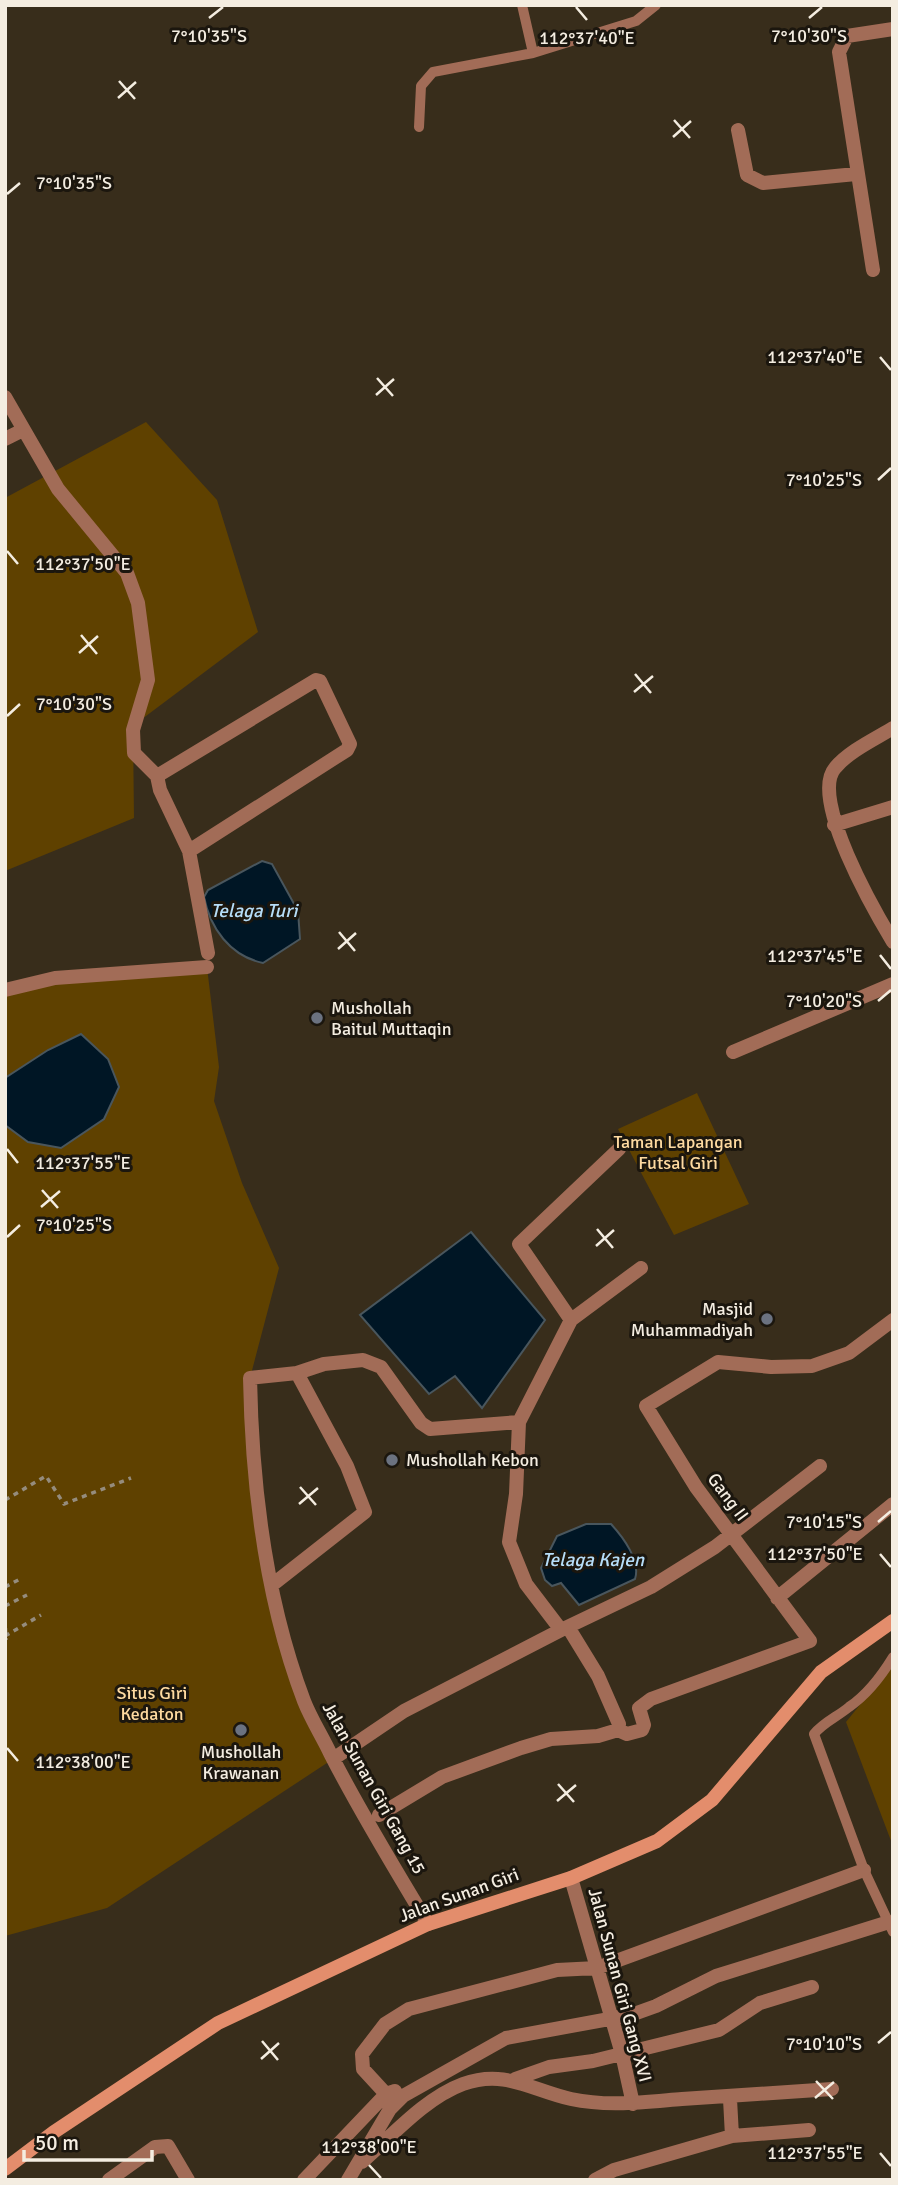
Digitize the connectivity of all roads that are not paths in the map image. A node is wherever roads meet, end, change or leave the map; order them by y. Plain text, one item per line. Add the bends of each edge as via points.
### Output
1 (522, 5) edge
2 (656, 5) edge
3 (893, 29) edge
4 (533, 53) junction
5 (419, 127) dead end
6 (738, 130) dead end
7 (856, 174) junction
8 (873, 270) dead end
9 (5, 397) edge
10 (23, 430) junction
11 (5, 439) edge
12 (893, 728) edge
13 (157, 776) junction
14 (893, 807) edge
15 (834, 825) junction
16 (189, 851) junction
17 (893, 942) edge
18 (893, 984) edge
19 (5, 990) edge
20 (733, 1052) dead end
21 (619, 1149) dead end
22 (641, 1268) dead end
23 (571, 1320) junction
24 (893, 1320) edge
25 (297, 1373) junction
26 (519, 1422) junction
27 (820, 1466) dead end
28 (893, 1504) edge
29 (732, 1534) junction
30 (272, 1585) junction
31 (777, 1598) junction
32 (893, 1621) edge
33 (564, 1628) junction
34 (893, 1657) edge
35 (618, 1730) junction
36 (333, 1759) junction
37 (379, 1815) dead end
38 (864, 1870) junction
39 (570, 1878) junction
40 (428, 1924) junction
41 (891, 1927) edge
42 (597, 1968) junction
43 (812, 1987) dead end
44 (610, 2018) junction
45 (622, 2054) junction
46 (515, 2079) junction
47 (424, 2085) junction
48 (832, 2089) dead end
49 (386, 2094) junction
50 (437, 2099) junction
51 (730, 2099) junction
52 (632, 2104) junction
53 (809, 2130) dead end
54 (732, 2136) junction
55 (5, 2169) edge
56 (349, 2176) edge
57 (110, 2180) edge
58 (188, 2180) edge
59 (304, 2180) edge
60 (595, 2180) edge

1 - 4 lane
2 - 4 lane via 636,21
3 - 7 street via 857,34 842,42 839,52
4 - 5 lane via 433,72 421,86
6 - 7 street via 747,175 754,181
7 - 8 street
9 - 10 street
10 - 11 street
10 - 13 street via 58,489 127,573 138,603 148,680 133,730 134,753
12 - 15 street via 833,769 829,782
13 - 16 street
13 - 16 street via 316,680 350,744
14 - 15 street
15 - 17 street
16 - 19 street via 207,960 55,978
18 - 20 street
21 - 23 street via 519,1244
22 - 23 street
23 - 26 street
24 - 29 street, Gang II via 849,1353 812,1366 718,1362 646,1406 696,1487
25 - 26 street via 324,1364 363,1360 381,1367 430,1429
25 - 30 street, Jalan Sunan Giri Gang 15 via 250,1378 251,1444
25 - 30 street via 347,1466 365,1512
26 - 33 street via 510,1552 526,1584
27 - 29 street
28 - 31 street
29 - 31 street, Gang II
29 - 33 street via 651,1587
30 - 36 street, Jalan Sunan Giri Gang 15 via 304,1702
31 - 35 street, Gang II via 810,1641 651,1699 639,1708 642,1730 627,1734
32 - 39 main road, Jalan Sunan Giri via 821,1672 712,1800 657,1841
33 - 35 street via 598,1675
33 - 36 street via 404,1711
34 - 38 lane via 853,1705 814,1734
35 - 37 street via 521,1748 442,1777
36 - 40 street, Jalan Sunan Giri Gang 15
38 - 41 lane
38 - 42 street
39 - 40 main road, Jalan Sunan Giri
39 - 42 street, Jalan Sunan Giri Gang XVI
40 - 55 main road, Jalan Sunan Giri via 218,2023
41 - 44 street via 716,1976 656,2006
42 - 44 street, Jalan Sunan Giri Gang XVI
42 - 49 street via 557,1970 409,2009 386,2024 362,2054 363,2069
43 - 45 street via 760,2003 719,2030
44 - 45 street, Jalan Sunan Giri Gang XVI
44 - 47 street via 506,2038
45 - 46 street via 549,2067
45 - 52 street, Jalan Sunan Giri Gang XVI
46 - 50 street via 465,2083
46 - 52 street via 540,2092
47 - 49 street
47 - 50 street
47 - 56 street via 390,2109
48 - 51 street
49 - 59 street
50 - 56 street
51 - 52 street
51 - 54 street
53 - 54 street
54 - 60 street via 614,2170
57 - 58 street via 155,2147 168,2146

